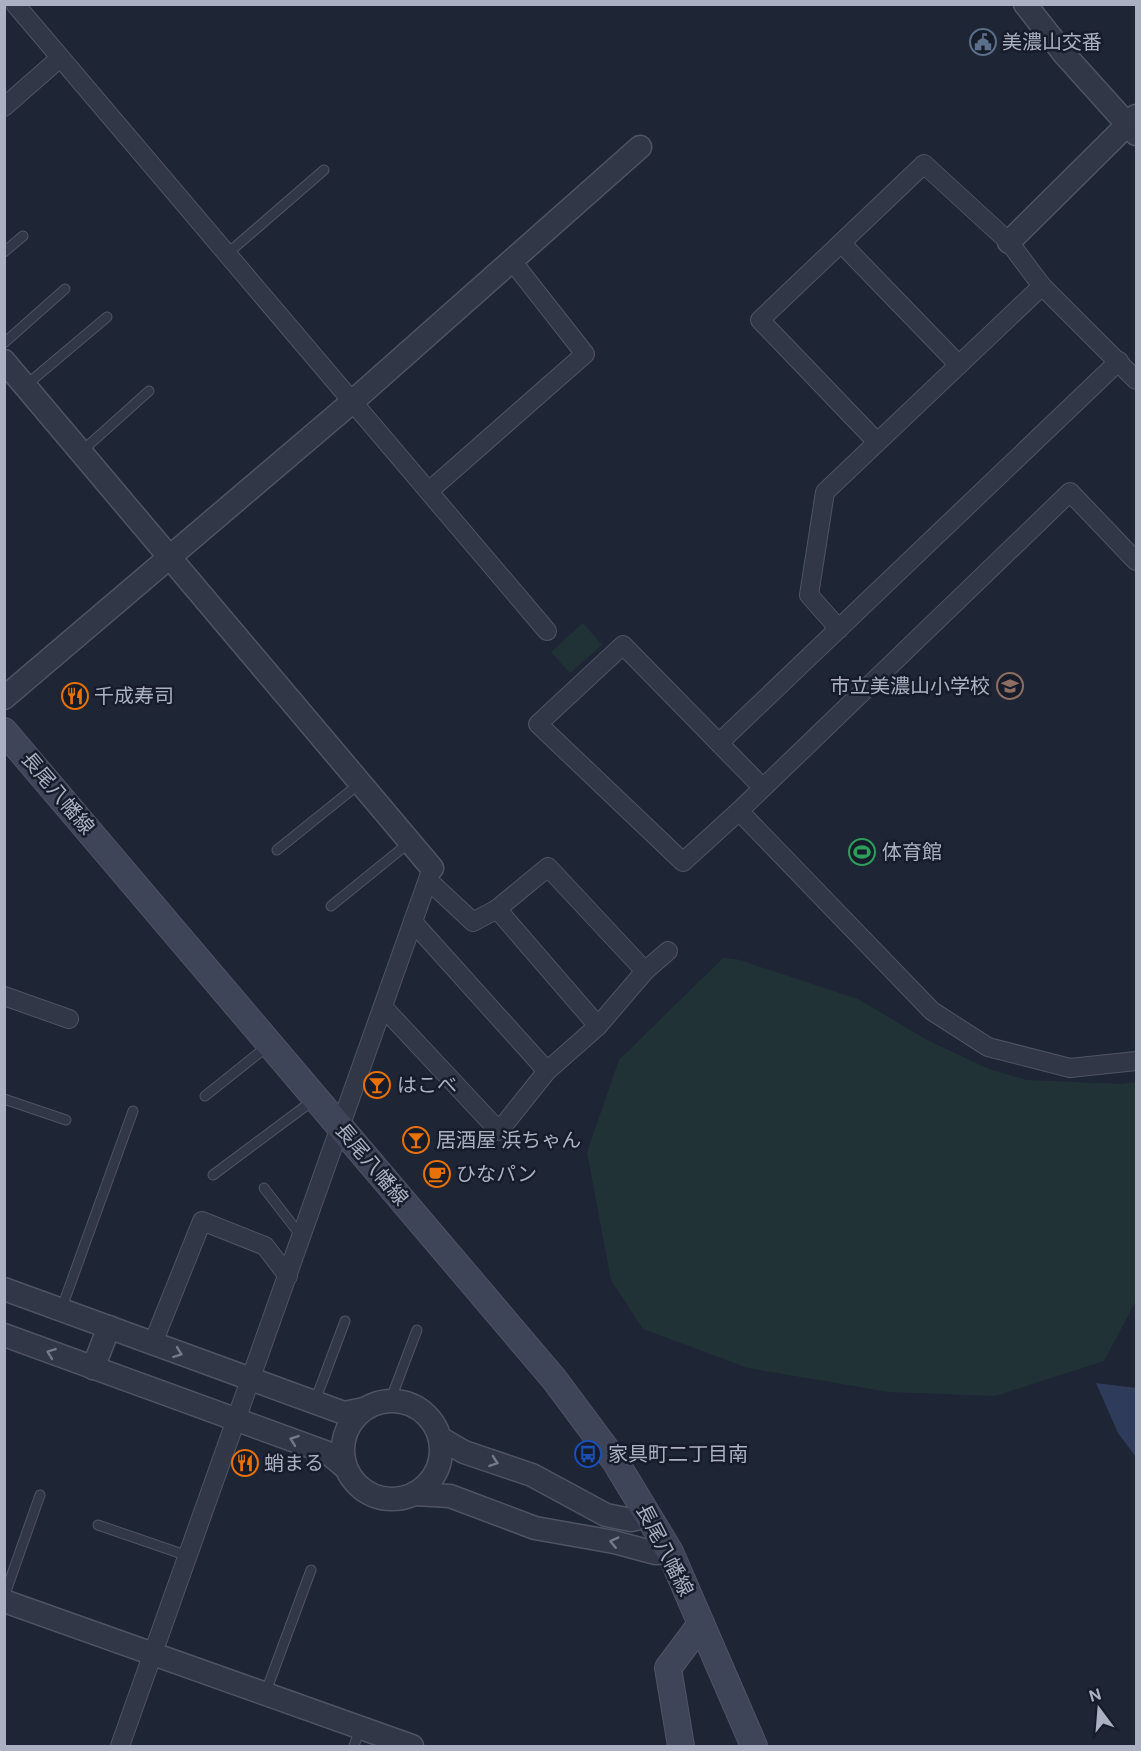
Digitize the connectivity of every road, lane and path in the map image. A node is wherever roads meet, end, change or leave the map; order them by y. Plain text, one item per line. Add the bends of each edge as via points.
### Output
1 (15, 4) edge
2 (1025, 4) edge
3 (60, 58) junction
4 (4, 107) edge
5 (1133, 125) edge
6 (640, 147) dead end
7 (324, 170) dead end
8 (23, 236) dead end
9 (1009, 242) junction
10 (842, 243) junction
11 (4, 252) edge
12 (227, 254) junction
13 (512, 261) junction
14 (1042, 286) junction
15 (65, 289) dead end
16 (107, 317) dead end
17 (4, 343) edge
18 (1119, 361) junction
19 (4, 362) edge
20 (959, 365) junction
21 (1137, 380) edge
22 (25, 386) junction
23 (149, 391) dead end
24 (352, 402) junction
25 (877, 442) junction
26 (81, 452) junction
27 (429, 491) junction
28 (170, 556) junction
29 (1137, 561) edge
30 (839, 629) junction
31 (547, 631) dead end
32 (4, 698) edge
33 (4, 731) edge
34 (719, 743) junction
35 (361, 783) junction
36 (763, 788) junction
37 (739, 811) junction
38 (410, 842) junction
39 (277, 850) dead end
40 (430, 874) junction
41 (331, 906) dead end
42 (497, 909) junction
43 (413, 922) junction
44 (668, 951) dead end
45 (645, 970) junction
46 (4, 996) edge
47 (383, 1007) junction
48 (69, 1018) dead end
49 (598, 1026) junction
50 (270, 1043) junction
51 (1137, 1061) edge
52 (547, 1071) junction
53 (205, 1096) dead end
54 (316, 1098) junction
55 (4, 1099) edge
56 (133, 1111) dead end
57 (66, 1120) dead end
58 (341, 1127) junction
59 (213, 1175) dead end
60 (264, 1188) dead end
61 (302, 1237) junction
62 (288, 1276) junction
63 (4, 1289) edge
64 (61, 1310) junction
65 (345, 1321) dead end
66 (109, 1327) junction
67 (417, 1330) dead end
68 (4, 1335) edge
69 (153, 1344) junction
70 (93, 1368) junction
71 (251, 1379) junction
72 (315, 1401) junction
73 (390, 1401) junction
74 (364, 1409) junction
75 (236, 1420) junction
76 (440, 1438) junction
77 (345, 1467) junction
78 (415, 1494) junction
79 (40, 1495) dead end
80 (650, 1516) junction
81 (98, 1525) dead end
82 (670, 1552) junction
83 (188, 1556) junction
84 (311, 1570) dead end
85 (4, 1599) edge
86 (701, 1624) junction
87 (153, 1654) junction
88 (265, 1694) junction
89 (357, 1737) edge
90 (120, 1746) edge
91 (412, 1746) edge
92 (681, 1746) edge
93 (754, 1746) edge

1 - 3 street
2 - 5 street via 1065,56
3 - 4 street
3 - 12 street
5 - 9 street
6 - 13 street
7 - 12 lane
8 - 11 lane
9 - 10 street via 924,164
9 - 14 street
10 - 20 street
10 - 25 street via 760,320
12 - 24 street
13 - 24 street
13 - 27 street via 585,354
14 - 18 street
14 - 20 street
15 - 17 lane
16 - 22 lane
18 - 21 street
18 - 30 street
19 - 22 street
20 - 25 street
22 - 26 street
23 - 26 lane
24 - 27 street
24 - 28 street
25 - 30 street via 825,492 810,595
26 - 28 street
27 - 31 street
28 - 32 street
28 - 35 street
29 - 36 street via 1070,492
30 - 34 street
33 - 50 main road, 長尾八幡線
34 - 36 street
34 - 37 street via 623,645 538,724 683,862
35 - 38 street
35 - 39 lane
36 - 37 street
37 - 51 street via 932,1011 988,1047 1070,1068
38 - 40 street
38 - 41 lane
40 - 42 street via 473,922
40 - 43 street
42 - 45 street via 548,867
42 - 49 street
43 - 47 street
43 - 52 street
44 - 45 street
45 - 49 street
46 - 48 street
47 - 52 street via 499,1131
47 - 58 street
49 - 52 street
50 - 53 lane
50 - 54 main road, 長尾八幡線
54 - 58 main road, 長尾八幡線
54 - 59 lane
55 - 57 lane
56 - 64 lane
58 - 61 street
58 - 80 main road, 長尾八幡線 via 554,1379
60 - 61 lane
61 - 62 street
62 - 69 street via 265,1246 202,1221
62 - 71 street
63 - 64 street
64 - 66 street
65 - 72 lane
66 - 69 street
66 - 70 street
67 - 73 lane
70 -> 68 street
69 -> 71 street
70 - 75 street
71 - 72 street
71 - 75 street
72 - 74 street via 344,1413
73 - 74 street
73 - 76 street via 423,1411
74 - 77 street via 345,1434
77 -> 75 street via 328,1453
75 - 83 street
76 - 78 street via 442,1454 438,1469 429,1484
76 -> 80 street via 464,1452 532,1475 606,1515 632,1520
77 - 78 street via 353,1482 382,1499
82 -> 78 street via 655,1553 535,1528 450,1496
79 - 85 lane
80 - 82 main road, 長尾八幡線
81 - 83 lane
82 - 86 main road, 長尾八幡線
83 - 87 street
84 - 88 lane
85 - 87 street
86 - 92 main road via 668,1668
86 - 93 main road, 長尾八幡線
87 - 88 street
87 - 90 street
88 - 89 street
89 - 91 street

